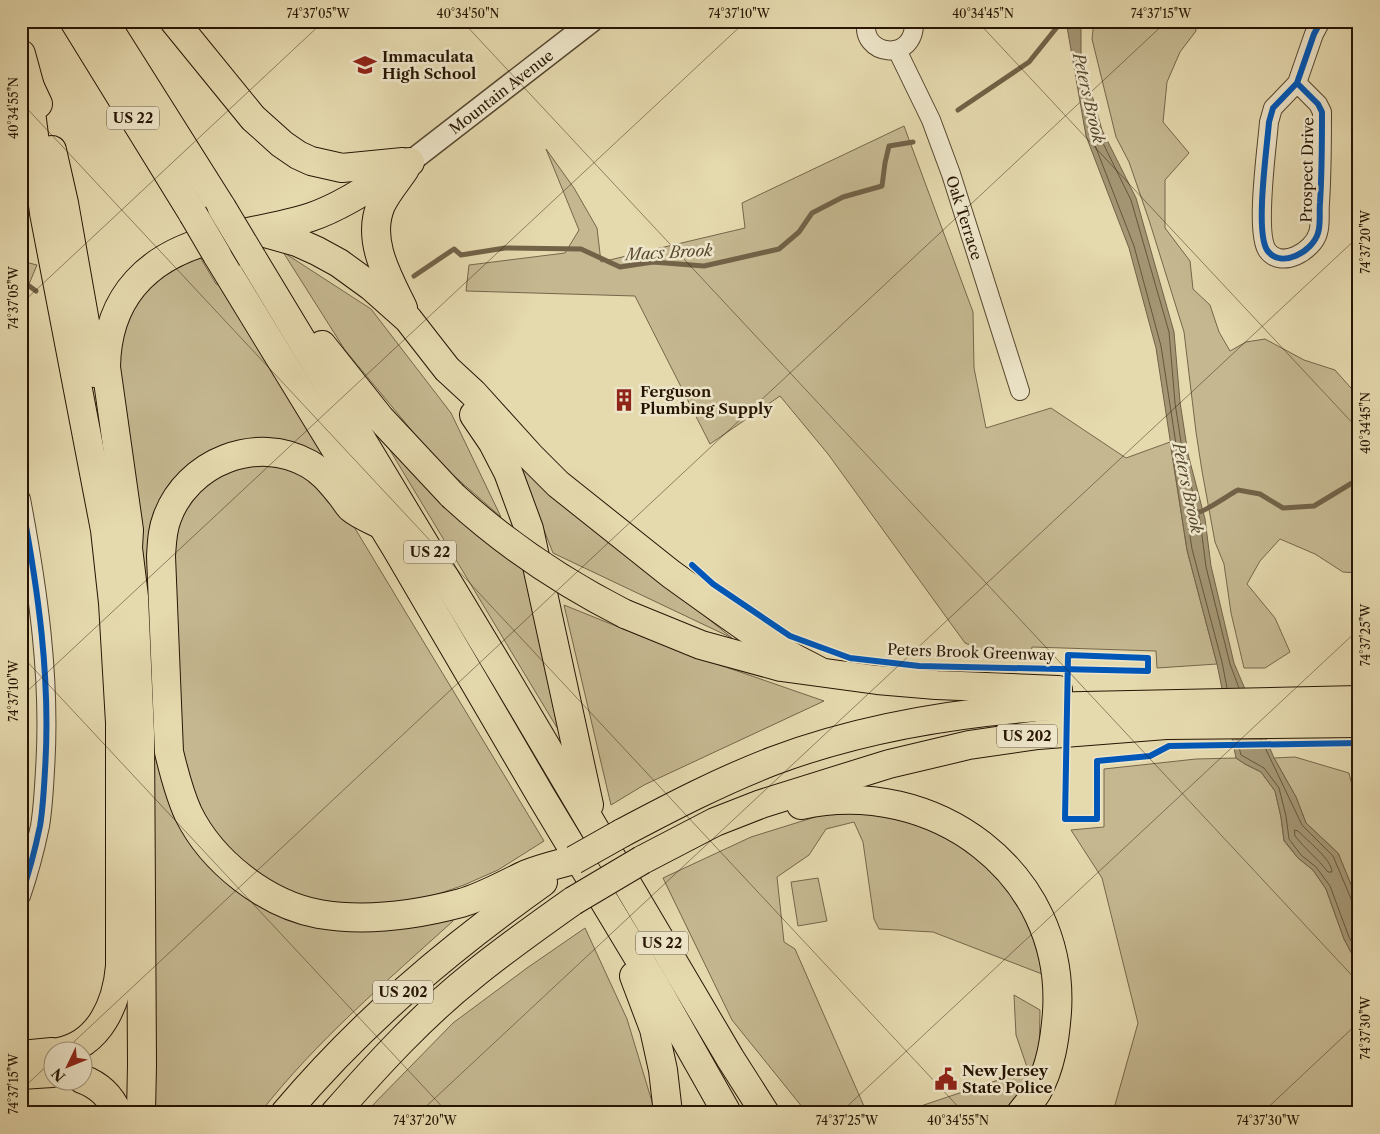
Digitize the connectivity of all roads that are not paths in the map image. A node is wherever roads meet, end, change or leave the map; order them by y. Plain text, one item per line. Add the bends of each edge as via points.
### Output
1 (74, 21) edge
2 (104, 21) edge
3 (174, 21) edge
4 (592, 21) edge
5 (867, 21) edge
6 (914, 21) edge
7 (1321, 21) edge
8 (897, 50) junction
9 (21, 54) edge
10 (1297, 83) junction
11 (30, 87) junction
12 (410, 162) junction
13 (256, 231) junction
14 (258, 268) junction
15 (408, 319) junction
16 (447, 369) junction
17 (1020, 391) dead end
18 (21, 499) edge
19 (382, 525) junction
20 (128, 548) junction
21 (821, 672) junction
22 (1359, 700) edge
23 (1294, 713) junction
24 (1164, 714) junction
25 (1359, 723) edge
26 (715, 822) junction
27 (594, 829) junction
28 (532, 880) junction
29 (21, 896) edge
30 (607, 907) junction
31 (81, 1042) edge
32 (42, 1053) edge
33 (21, 1055) edge
34 (730, 1058) junction
35 (42, 1074) edge
36 (21, 1075) edge
37 (92, 1084) edge
38 (118, 1113) edge
39 (141, 1113) edge
40 (285, 1113) edge
41 (336, 1113) edge
42 (668, 1113) edge
43 (727, 1113) edge
44 (765, 1113) edge
45 (787, 1113) edge
46 (1021, 1113) edge

1 - 19 highway, US 22, bridge
2 - 14 highway, US 22, bridge
3 - 12 highway via 248,112 298,155 342,168
4 - 12 street, Mountain Avenue
5 - 8 street via 867,34 872,43 878,48
6 - 8 street via 908,43
7 - 10 street, Prospect Drive
8 - 17 street, Oak Terrace via 931,120 951,174
9 - 11 highway
10 - 10 street, Prospect Drive via 1273,108 1269,122 1261,218 1268,252 1284,259 1296,257 1312,244 1318,233 1322,112
11 - 20 highway via 42,110 64,203 121,530
11 - 31 highway via 44,213 105,530 120,723 118,987 111,1008 99,1026
12 - 13 highway via 337,207
12 - 15 highway via 380,208 376,238 386,273
13 - 15 highway via 296,242 339,262
13 - 20 highway via 200,244 170,256 154,266 129,290 115,318 106,349 106,367 130,530
14 - 21 highway, bridge via 380,418 452,495 524,554 587,595 701,646 781,667
14 - 27 highway, US 22
15 - 16 highway
16 - 21 highway via 558,484 582,504 717,608 768,643
16 - 27 highway via 454,386 493,443 527,522
18 - 29 street via 39,602 47,696 40,825
19 - 28 highway via 351,508 326,477 309,464 276,452 247,453 218,462 182,490 167,518 161,556 168,733 174,777 181,797 212,849 240,876 276,899 318,914 368,918 409,914 462,903
19 - 30 highway, US 22
20 - 39 highway via 134,598 140,733
21 - 24 highway via 936,685 1056,690
22 - 23 highway, US 202
23 - 24 highway, US 202
23 - 25 highway, US 202
24 - 26 highway, US 202 via 945,750 833,781
24 - 28 highway, US 202, bridge via 1037,707 985,711 873,730 774,760 687,798
26 - 41 highway, US 202, bridge via 642,860 574,901 471,977 404,1037
26 - 46 highway via 747,822 828,800 880,801 943,820 971,836 1003,863 1036,912 1053,959 1057,983 1050,1061 1037,1092
27 - 34 highway, US 22
28 - 40 highway, US 202 via 505,908 386,1006 332,1058
30 - 42 highway via 654,1029
30 - 43 highway, US 22
32 - 33 highway
34 - 44 highway, US 22
34 - 45 highway via 755,1075
35 - 36 highway
37 - 38 highway via 106,1094

